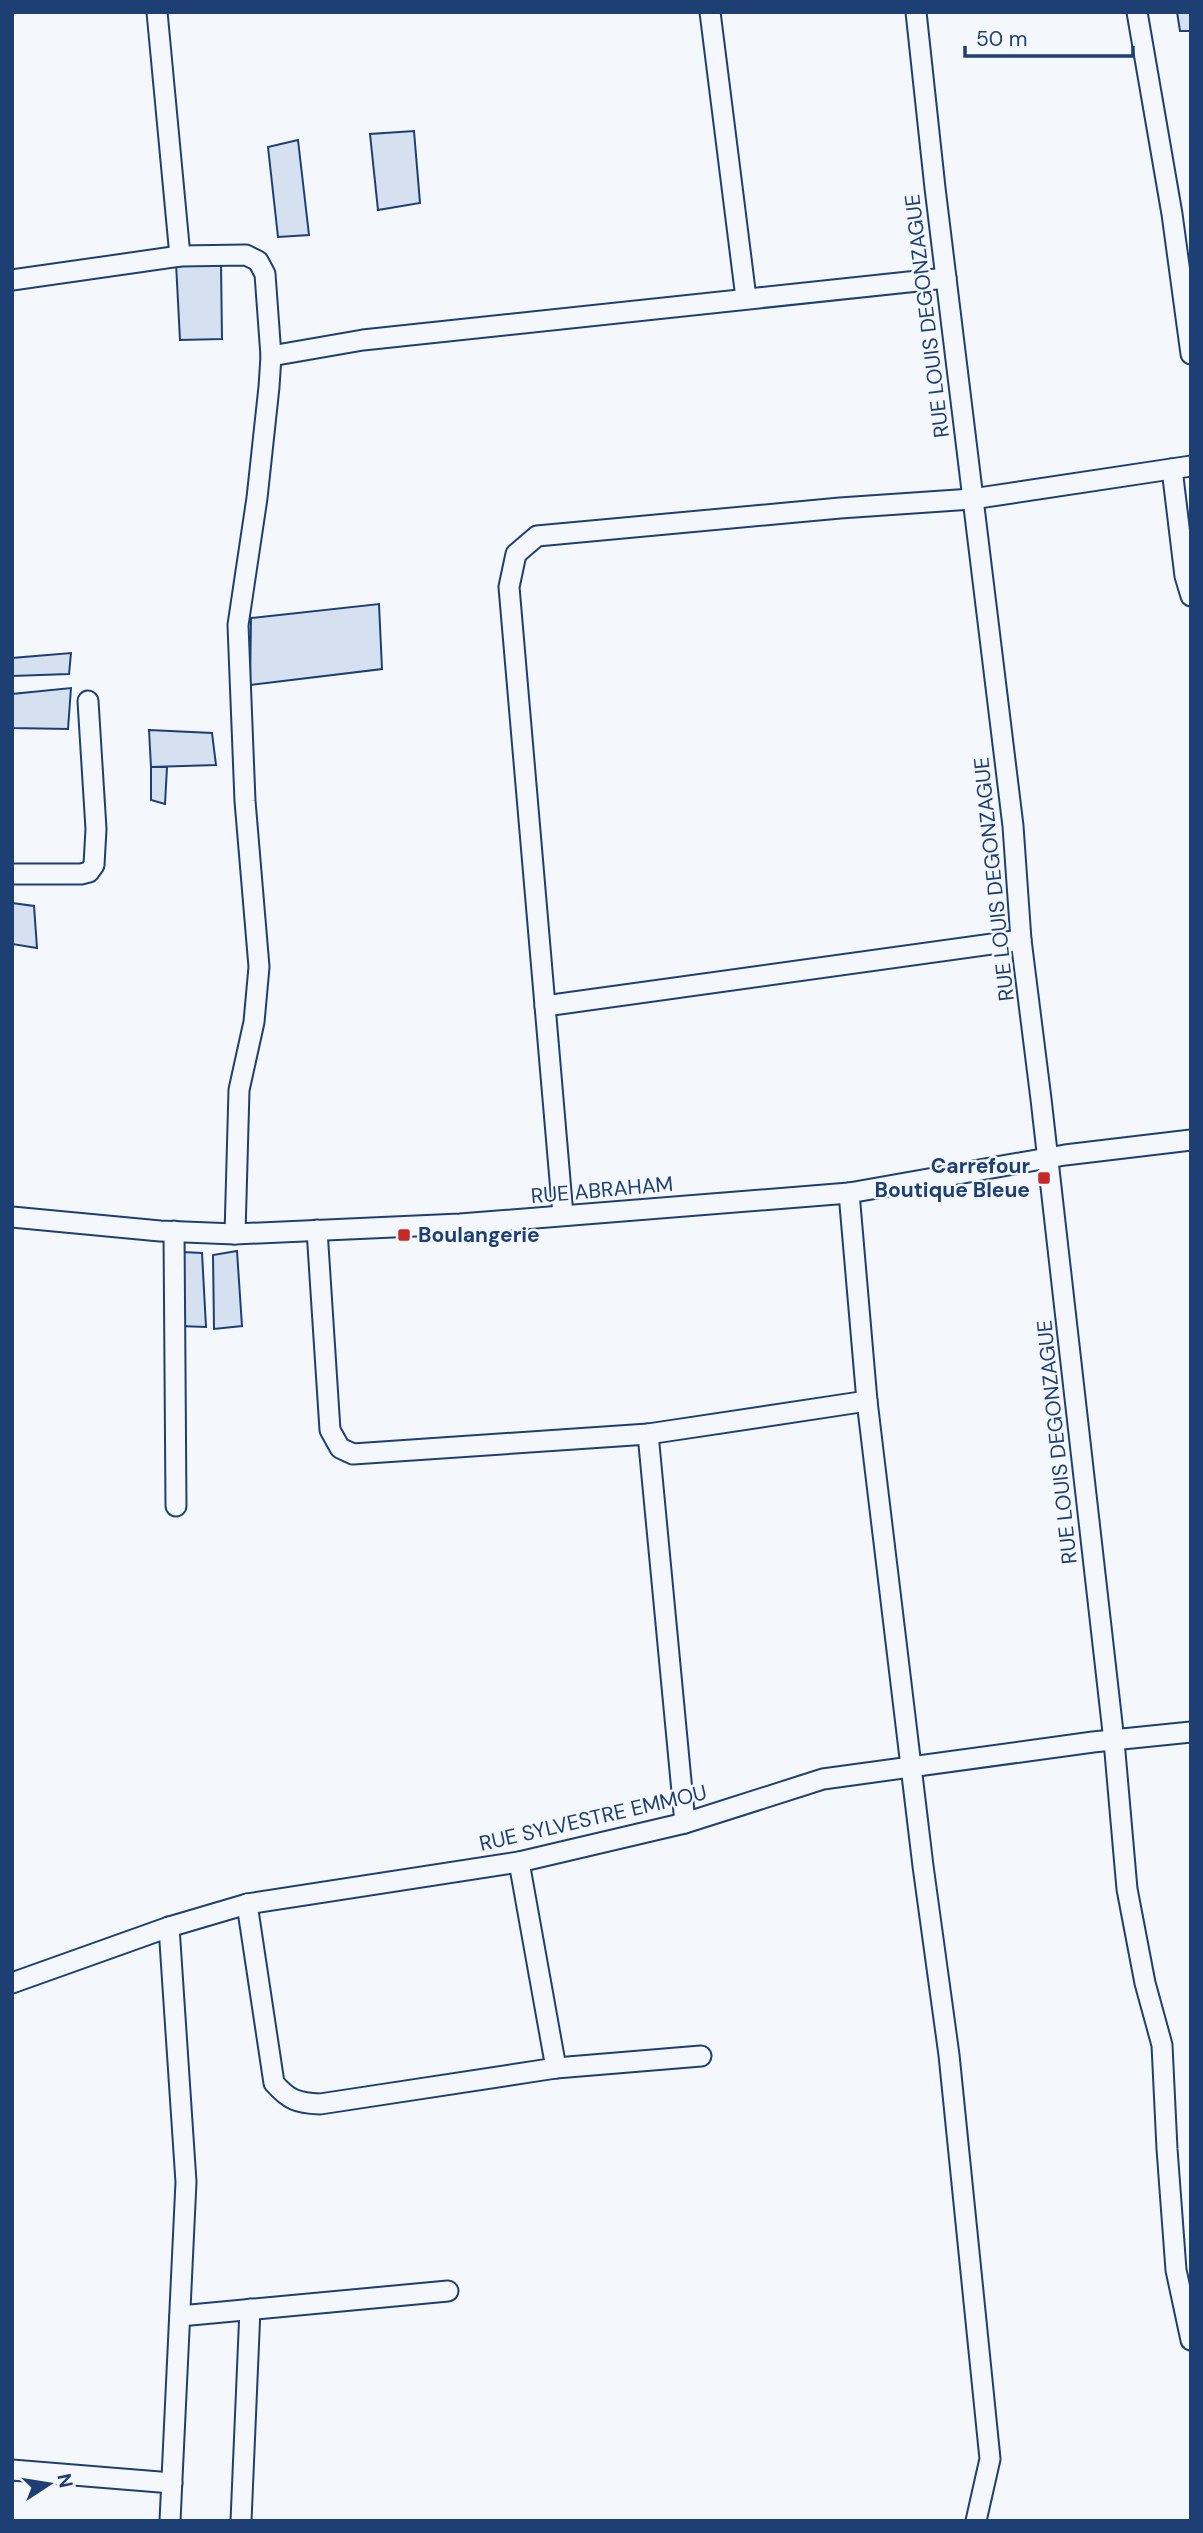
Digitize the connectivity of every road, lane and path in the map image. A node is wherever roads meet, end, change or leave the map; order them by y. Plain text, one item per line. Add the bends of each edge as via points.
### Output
1 (157, 12) edge
2 (710, 12) edge
3 (916, 12) edge
4 (1137, 12) edge
5 (180, 256) junction
6 (946, 278) junction
7 (12, 280) edge
8 (746, 298) junction
9 (1191, 354) edge
10 (271, 356) junction
11 (1181, 467) edge
12 (972, 499) junction
13 (1191, 596) edge
14 (88, 701) dead end
15 (12, 874) edge
16 (1021, 940) junction
17 (545, 1006) junction
18 (1191, 1140) edge
19 (1048, 1159) junction
20 (849, 1193) junction
21 (563, 1216) junction
22 (12, 1217) edge
23 (317, 1230) junction
24 (174, 1231) junction
25 (235, 1234) junction
26 (867, 1401) junction
27 (648, 1434) junction
28 (176, 1506) dead end
29 (1191, 1732) edge
30 (1114, 1741) junction
31 (912, 1768) junction
32 (685, 1823) junction
33 (519, 1862) junction
34 (247, 1904) junction
35 (169, 1927) junction
36 (12, 1983) edge
37 (701, 2056) dead end
38 (556, 2068) junction
39 (448, 2291) dead end
40 (250, 2309) junction
41 (180, 2316) junction
42 (1191, 2340) edge
43 (12, 2470) edge
44 (172, 2483) junction
45 (170, 2521) edge
46 (241, 2521) edge
47 (976, 2521) edge

1 - 5 street
2 - 8 street
3 - 6 street, RUE LOUIS DEGONZAGUE
4 - 9 street
5 - 7 street
5 - 10 street via 246,255 258,261 265,274
6 - 8 street
6 - 12 street, RUE LOUIS DEGONZAGUE
8 - 10 street via 363,340
10 - 25 street via 238,625 245,801 259,967 254,1022 239,1090
11 - 12 street
11 - 13 street via 1185,576
12 - 16 street, RUE LOUIS DEGONZAGUE via 1013,826
12 - 17 street via 537,536 516,555 509,587
14 - 15 street via 94,865 81,874
16 - 17 street
16 - 19 street, RUE LOUIS DEGONZAGUE
17 - 21 street
18 - 19 street, RUE ABRAHAM
19 - 20 street, RUE ABRAHAM
19 - 30 street, RUE LOUIS DEGONZAGUE
20 - 21 street, RUE ABRAHAM
20 - 26 street
21 - 23 street, RUE ABRAHAM
22 - 24 street, RUE ABRAHAM
23 - 25 street, RUE ABRAHAM
23 - 27 street via 330,1430 340,1448 353,1454
24 - 25 street, RUE ABRAHAM
24 - 28 street
26 - 27 street
26 - 31 street
27 - 32 street
29 - 30 street, RUE SYLVESTRE EMMOU
30 - 31 street, RUE SYLVESTRE EMMOU
30 - 42 street, RUE LOUIS DEGONZAGUE via 1127,1889 1144,1983 1162,2045 1176,2270
31 - 32 street, RUE SYLVESTRE EMMOU via 823,1779
31 - 47 street via 949,2055 990,2459
32 - 33 street, RUE SYLVESTRE EMMOU
33 - 34 street, RUE SYLVESTRE EMMOU
33 - 38 street
34 - 35 street, RUE SYLVESTRE EMMOU
34 - 38 street via 274,2083 286,2096 320,2104
35 - 36 street, RUE SYLVESTRE EMMOU
35 - 41 street via 186,2182
37 - 38 street
39 - 40 street
40 - 41 street
40 - 46 street
41 - 44 street
43 - 44 street
44 - 45 street

